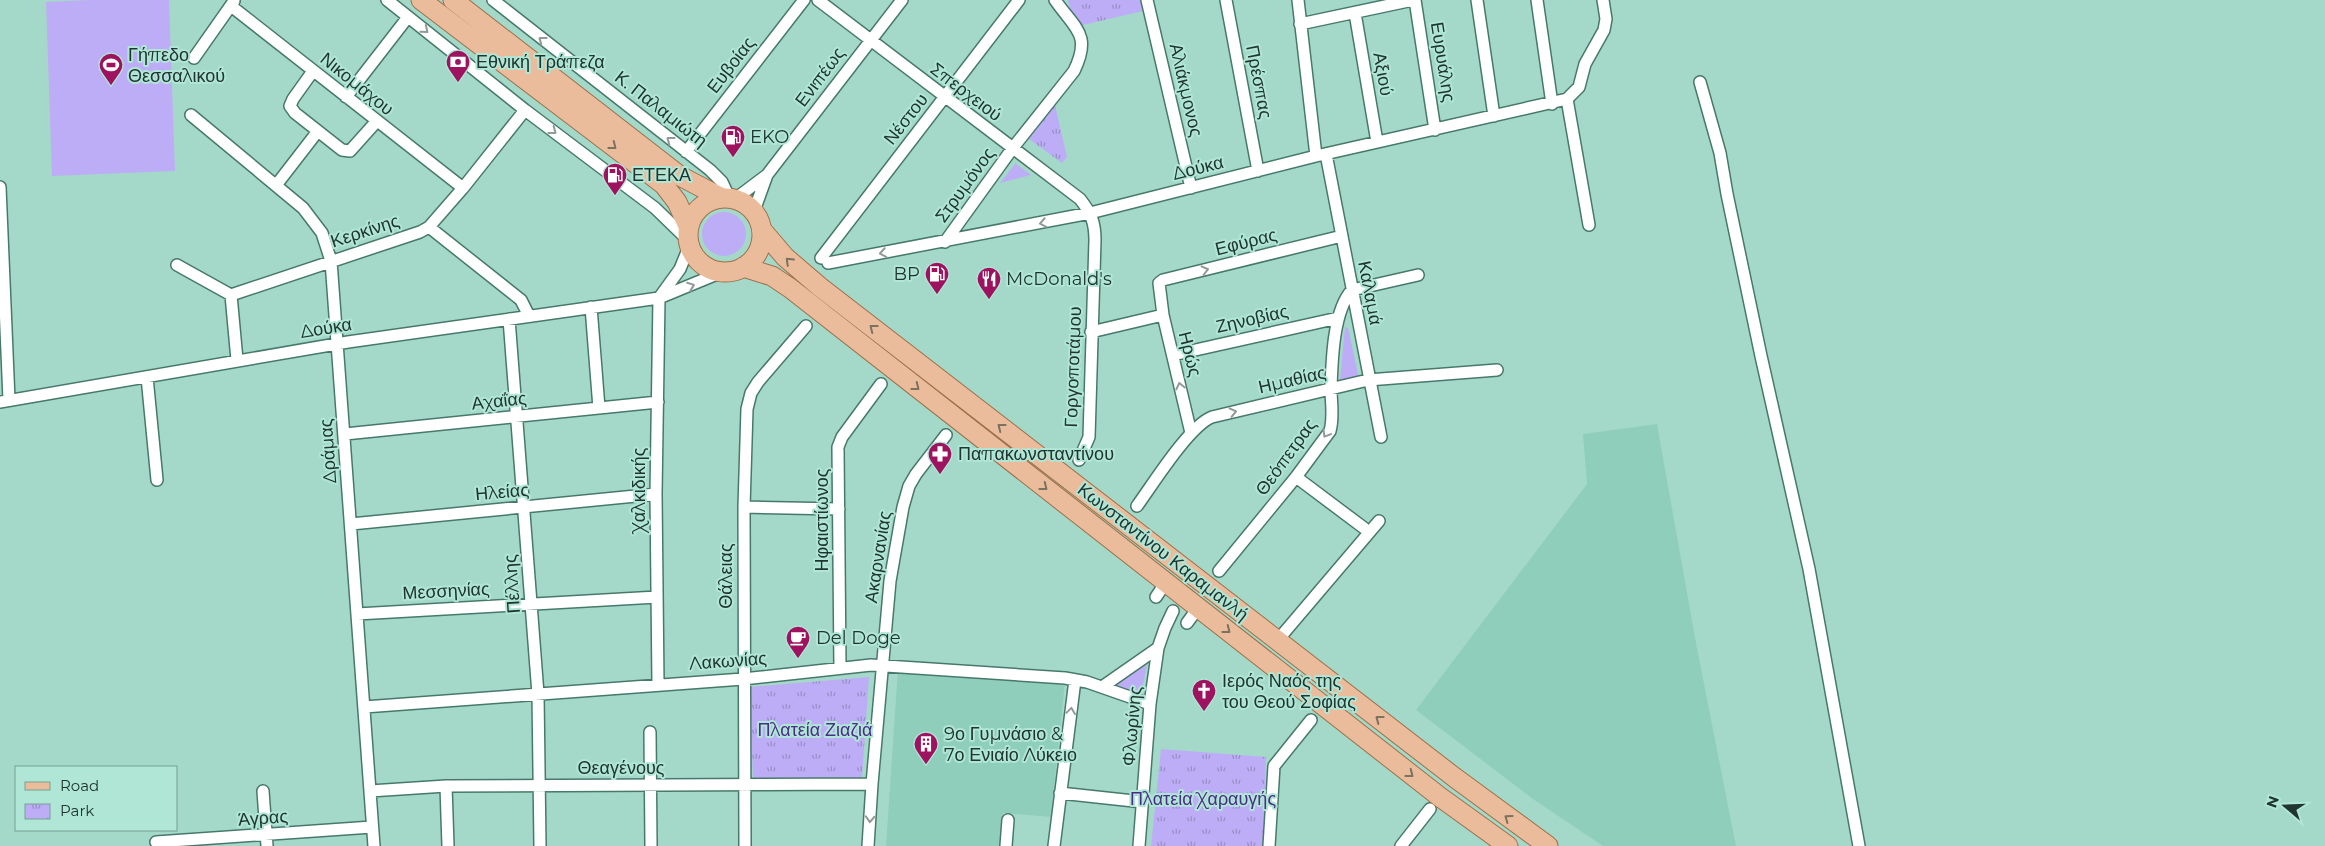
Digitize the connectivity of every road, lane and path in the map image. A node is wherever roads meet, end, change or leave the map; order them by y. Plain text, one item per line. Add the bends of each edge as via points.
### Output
1 (387, 0) edge
2 (421, 0) edge
3 (493, 0) edge
4 (804, 0) edge
5 (818, 0) edge
6 (902, 0) edge
7 (1018, 0) edge
8 (1055, 0) edge
9 (1147, 0) edge
10 (1226, 0) edge
11 (1298, 0) edge
12 (1410, 0) edge
13 (1477, 0) edge
14 (1537, 0) edge
15 (1603, 0) edge
16 (457, 1) edge
17 (233, 3) edge
18 (1355, 13) junction
19 (408, 17) junction
20 (1300, 24) junction
21 (870, 40) junction
22 (194, 58) dead end
23 (313, 71) junction
24 (1700, 82) dead end
25 (346, 97) junction
26 (1570, 97) junction
27 (944, 98) junction
28 (1552, 104) junction
29 (525, 110) junction
30 (191, 115) dead end
31 (1494, 116) junction
32 (376, 122) junction
33 (1436, 130) junction
34 (318, 131) junction
35 (1377, 142) junction
36 (1012, 149) junction
37 (686, 152) junction
38 (1321, 155) junction
39 (1258, 171) junction
40 (767, 175) junction
41 (277, 184) junction
42 (0, 187) edge
43 (463, 188) junction
44 (1191, 188) junction
45 (728, 198) junction
46 (754, 211) junction
47 (1090, 213) junction
48 (1589, 225) dead end
49 (429, 227) junction
50 (762, 230) junction
51 (1342, 236) junction
52 (689, 237) junction
53 (945, 242) junction
54 (332, 261) junction
55 (824, 261) joint
56 (176, 265) dead end
57 (742, 268) junction
58 (722, 272) junction
59 (1418, 275) dead end
60 (1159, 283) joint
61 (1352, 290) junction
62 (231, 295) junction
63 (659, 298) junction
64 (590, 307) junction
65 (1163, 315) junction
66 (529, 316) junction
67 (1338, 318) junction
68 (509, 319) junction
69 (806, 326) dead end
70 (1091, 332) junction
71 (338, 344) junction
72 (1173, 355) junction
73 (237, 360) junction
74 (1498, 370) dead end
75 (147, 377) junction
76 (1368, 380) junction
77 (881, 384) dead end
78 (1331, 389) junction
79 (4, 401) edge
80 (658, 402) junction
81 (598, 408) junction
82 (517, 417) junction
83 (1191, 433) junction
84 (345, 434) junction
85 (946, 435) dead end
86 (1381, 437) dead end
87 (1079, 460) dead end
88 (1296, 477) junction
89 (157, 480) dead end
90 (656, 494) junction
91 (1137, 506) dead end
92 (744, 507) junction
93 (524, 508) junction
94 (839, 509) junction
95 (1379, 521) dead end
96 (351, 524) junction
97 (1364, 528) dead end
98 (1219, 571) dead end
99 (657, 597) junction
100 (531, 604) junction
101 (1174, 612) dead end
102 (357, 614) junction
103 (1277, 641) junction
104 (1158, 648) junction
105 (883, 666) junction
106 (840, 668) junction
107 (743, 678) junction
108 (1075, 680) junction
109 (658, 684) junction
110 (1102, 687) junction
111 (538, 694) junction
112 (1150, 704) junction
113 (364, 707) junction
114 (1311, 720) dead end
115 (650, 732) dead end
116 (745, 784) junction
117 (872, 784) junction
118 (446, 786) junction
119 (539, 786) junction
120 (650, 786) junction
121 (262, 791) dead end
122 (370, 791) junction
123 (1060, 793) junction
124 (1143, 802) junction
125 (1430, 809) dead end
126 (1008, 820) dead end
127 (372, 827) junction
128 (267, 841) edge
129 (156, 842) dead end
130 (186, 844) edge
131 (374, 846) edge
132 (448, 846) edge
133 (540, 846) edge
134 (651, 846) edge
135 (745, 846) edge
136 (868, 846) edge
137 (1006, 846) edge
138 (1054, 846) edge
139 (1139, 846) edge
140 (1269, 846) edge
141 (1401, 846) edge
142 (1508, 846) edge
143 (1548, 846) edge
144 (1859, 846) edge

1 - 19 street
2 -> 52 main road via 664,186 677,202
37 -> 3 street, Κ. Παλαμιώτη
4 - 37 street, Ευβοίας
5 - 21 street, Σπερχειού
6 - 21 street, Ενιπέως
7 - 27 street, Νέστου
8 - 36 street, Στρυμόνος via 1080,33 1082,51 1074,71
9 - 44 street, Αλιάκμονος
10 - 39 street, Πρέσπας
11 - 20 street, Καλαμά
12 - 18 street
12 - 33 street, Ευρυάλης
13 - 31 street
14 - 28 street
15 - 26 street via 1604,30 1585,64 1579,87
16 - 45 main road via 680,176
17 - 22 street
17 - 23 street, Νικομάχου
18 - 20 street
18 - 35 street, Αξιού
19 - 25 street
19 -> 29 street
20 - 38 street, Καλαμά
21 - 27 street, Σπερχειού
21 - 40 street, Ενιπέως
23 - 25 street, Νικομάχου
23 - 34 street via 290,106 294,113
24 - 144 street via 1720,153 1809,568
25 - 32 street, Νικομάχου
26 - 28 street, Δούκα
26 - 48 street
27 - 36 street, Σπερχειού
27 - 55 street, Νέστου
28 - 31 street, Δούκα
29 - 43 street, Κερκίνης
29 -> 52 street
30 - 41 street, Δράμας
31 - 33 street, Δούκα
32 - 34 street via 350,151 342,150
32 - 43 street, Νικομάχου
33 - 35 street, Δούκα
34 - 41 street
35 - 38 street, Δούκα
36 - 47 street, Σπερχειού via 1080,199
36 - 53 street, Στρυμόνος
37 - 45 street, Κ. Παλαμιώτη via 719,178
38 - 39 street, Δούκα
38 - 51 street, Καλαμά
39 - 44 street, Δούκα
40 - 45 street, Ενιπέως
40 - 46 street, Ενιπέως
41 - 54 street, Δράμας via 304,208 322,233
42 - 79 street
43 - 49 street, Κερκίνης
44 - 47 street, Δούκα
45 - 46 main road via 744,202
45 - 52 main road via 712,199 698,208
46 - 50 main road, Κωνσταντίνου Καραμανλή
47 -> 53 street, Δούκα
47 - 70 street, Γοργοποτάμου via 1095,224
49 - 54 street, Κερκίνης
49 - 66 street via 521,300
50 - 57 main road via 756,255
103 -> 50 main road, Κωνσταντίνου Καραμανλή via 820,288 785,257
60 -> 51 street, Εφύρας
51 - 61 street, Καλαμά
52 - 58 main road via 702,264
52 - 63 street via 677,274
53 -> 55 street, Δούκα
54 - 62 street, Κερκίνης
54 - 71 street, Δράμας
56 - 62 street
57 - 58 main road, Κωνσταντίνου Καραμανλή
57 -> 142 main road, Κωνσταντίνου Καραμανλή via 772,276 790,288 1193,615
63 -> 58 street, Δούκα
59 - 61 street
60 - 65 street, Ηρώς
61 - 67 street, Θεόπετρας via 1343,302
61 - 76 street, Καλαμά
62 - 73 street
63 - 64 street, Δούκα
63 - 80 street, Χαλκιδικής
64 - 66 street, Δούκα
64 - 81 street
65 - 70 street
65 - 72 street, Ηρώς
66 - 68 street, Δούκα
67 - 72 street, Ζηνοβίας
67 - 78 street, Θεόπετρας
68 - 71 street, Δούκα
68 - 82 street, Πέλλης
69 - 92 street, Θάλειας via 751,393 746,417
70 - 87 street, Γοργοποτάμου via 1089,437
71 - 73 street, Δούκα
71 - 84 street, Δράμας
83 -> 72 street, Ηρώς
73 - 75 street, Δούκα
74 - 76 street, Ημαθίας
75 - 79 street, Δούκα
75 - 89 street
76 - 78 street, Ημαθίας
76 - 86 street, Καλαμά
77 - 94 street, Ηφαιστίωνος via 838,447
83 -> 78 street, Ημαθίας via 1212,417
78 -> 88 street, Θεόπετρας via 1330,431
80 - 81 street, Αχαΐας
80 - 90 street, Χαλκιδικής
81 - 82 street, Αχαΐας
82 - 84 street, Αχαΐας
82 - 93 street, Πέλλης
83 - 91 street, Ημαθίας
84 - 96 street, Δράμας
85 - 105 street, Ακαρνανίας via 916,474 905,498 890,581
88 - 97 street
88 - 98 street, Θεόπετρας
90 - 93 street, Ηλείας
90 - 99 street, Χαλκιδικής
92 - 94 street
92 - 107 street, Θάλειας
93 - 96 street, Ηλείας
93 - 100 street, Πέλλης
94 - 106 street, Ηφαιστίωνος
95 - 103 street
96 - 102 street, Δράμας
99 - 100 street, Μεσσηνίας
99 - 109 street, Χαλκιδικής
100 - 102 street, Μεσσηνίας
100 - 111 street, Πέλλης
101 - 104 street, Φλωρίνης
102 - 113 street, Δράμας
143 -> 103 main road, Κωνσταντίνου Καραμανλή
104 - 110 street
104 - 112 street, Φλωρίνης
105 - 106 street, Λακωνίας
105 - 108 street, Λακωνίας
105 - 117 street, Ακαρνανίας
106 - 107 street, Λακωνίας
107 - 109 street, Λακωνίας
107 - 116 street, Θάλειας
108 - 110 street, Λακωνίας
123 -> 108 street
109 - 111 street, Λακωνίας
110 - 112 street, Λακωνίας
111 - 113 street, Λακωνίας
111 - 119 street, Πέλλης
112 - 124 street, Φλωρίνης
113 - 122 street, Δράμας
114 - 140 street via 1274,766
115 - 120 street
116 - 117 street, Θεαγένους
116 - 120 street, Θεαγένους
116 - 135 street, Θάλειας
117 -> 136 street, Ακαρνανίας
118 - 119 street, Θεαγένους
118 - 122 street, Θεαγένους
118 - 132 street
119 - 120 street, Θεαγένους
119 - 133 street, Πέλλης
120 - 134 street
121 - 128 street
122 - 127 street, Δράμας
123 - 124 street
123 - 138 street
124 - 139 street, Φλωρίνης
125 - 141 street
126 - 137 street
127 - 128 street, Άγρας
127 - 131 street, Δράμας
128 - 130 street, Άγρας
129 - 130 street, Άγρας

